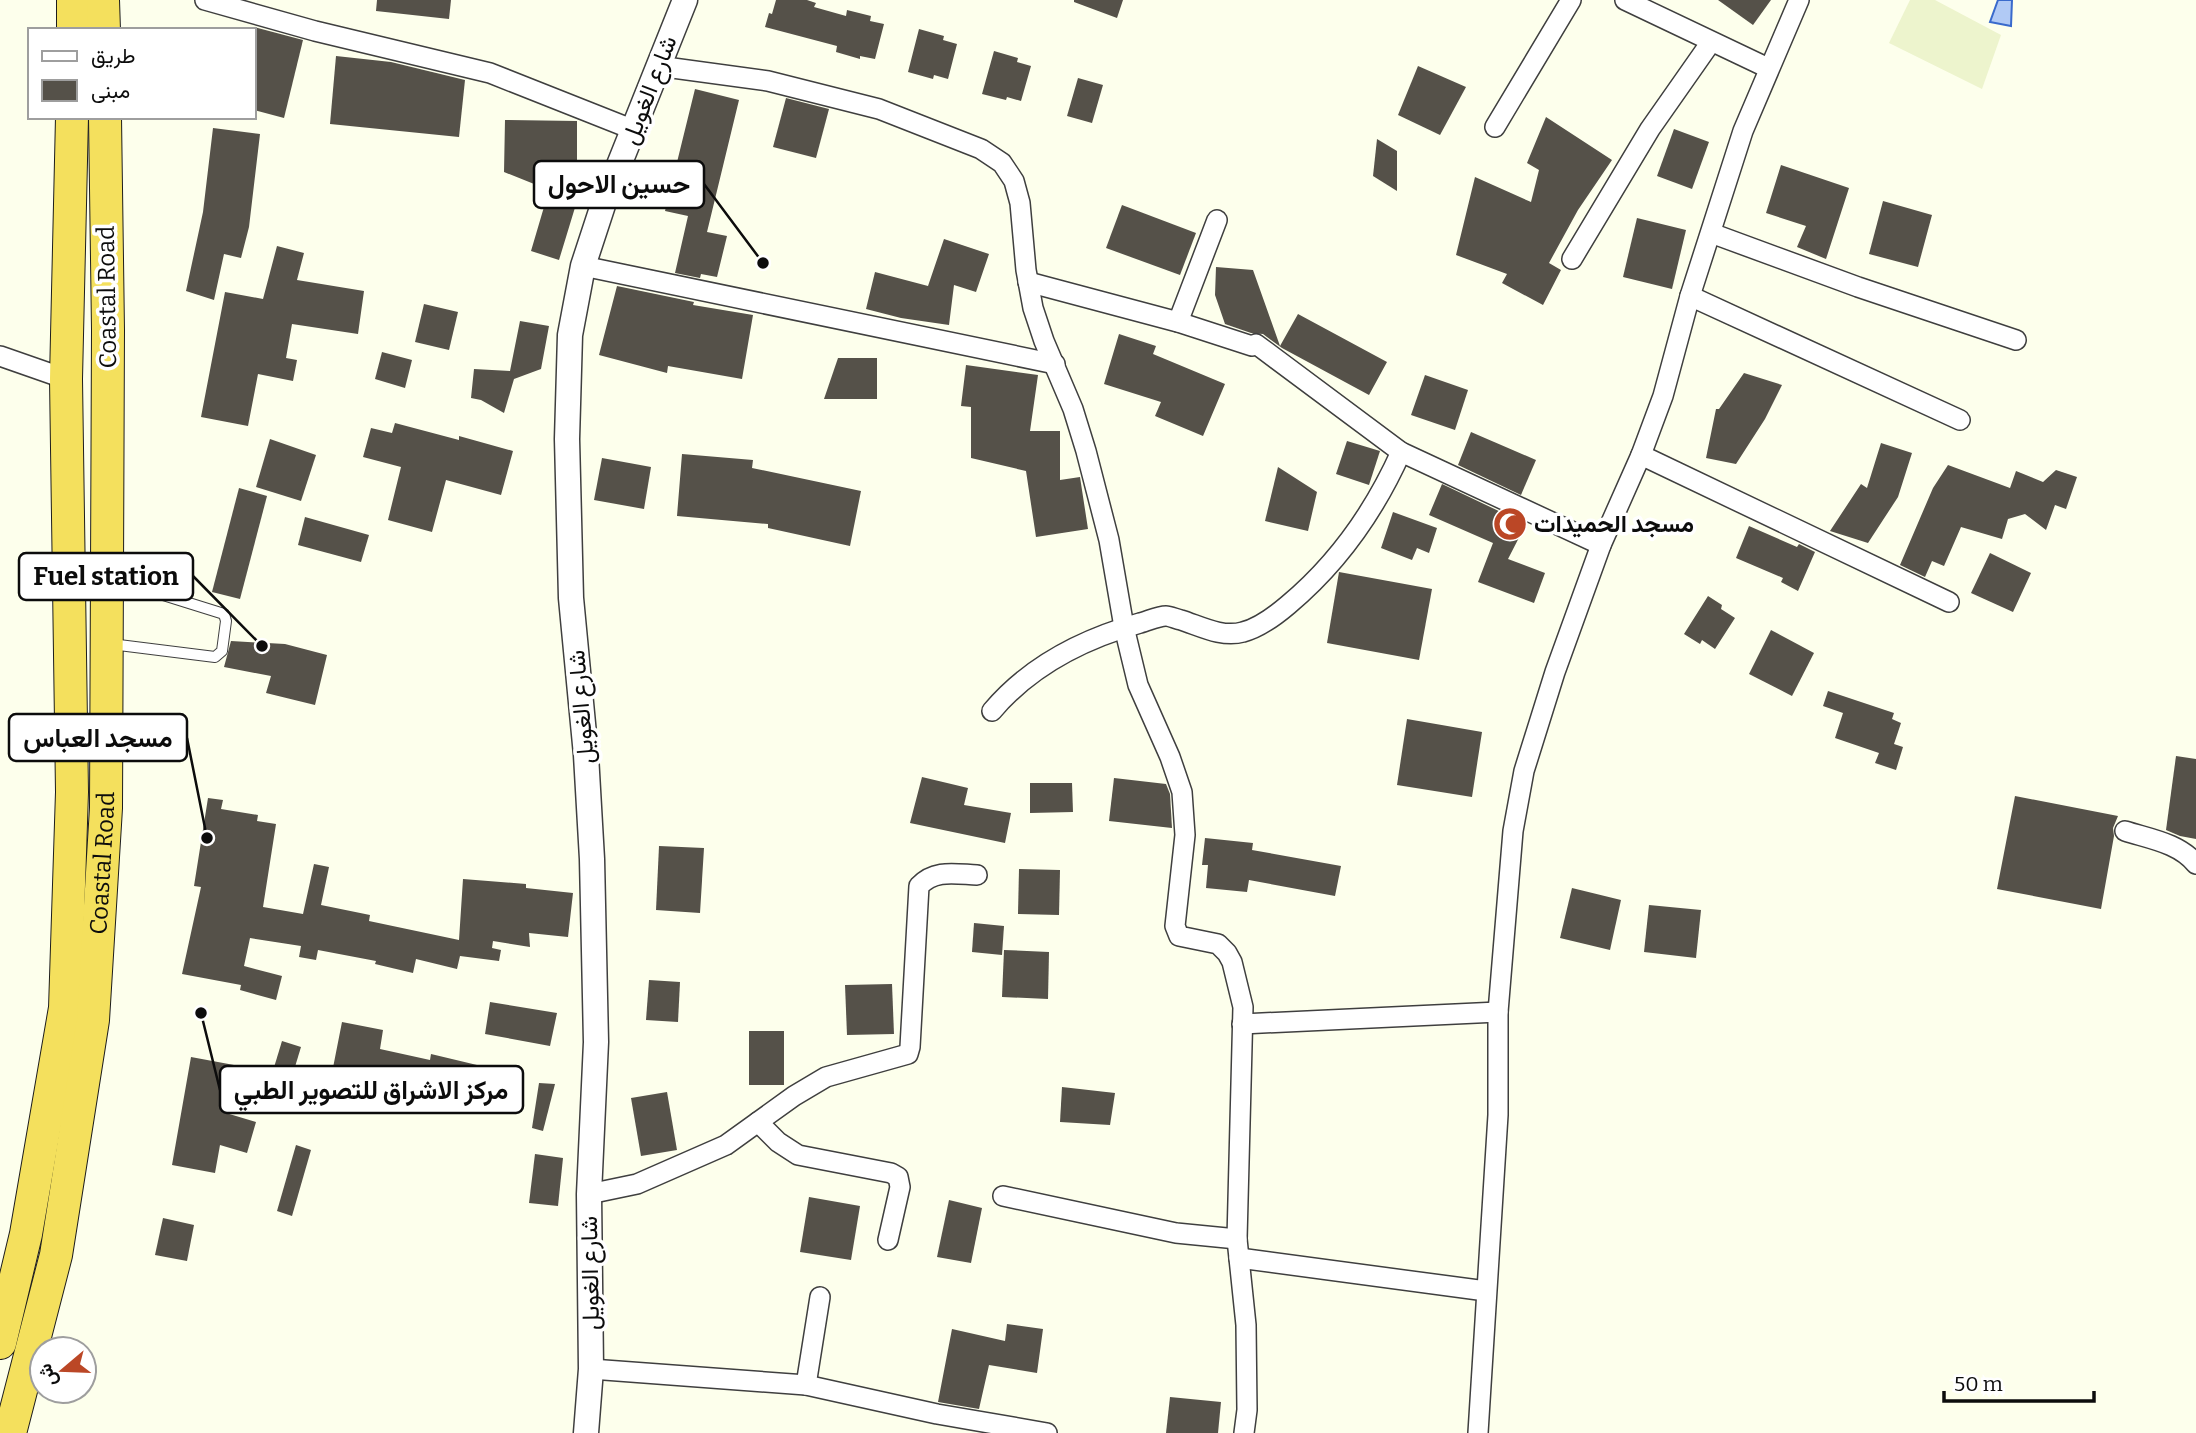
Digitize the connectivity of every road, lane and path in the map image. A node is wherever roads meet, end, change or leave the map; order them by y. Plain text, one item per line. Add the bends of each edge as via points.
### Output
1 (73, 0) edge
2 (103, 0) edge
3 (205, 0) edge
4 (685, 0) edge
5 (1571, 0) edge
6 (1625, 0) edge
7 (1798, 0) edge
8 (1811, 0) edge
9 (74, 28) edge
10 (104, 28) edge
11 (1786, 29) junction
12 (1711, 42) junction
13 (658, 66) junction
14 (1768, 68) junction
15 (72, 119) edge
16 (105, 119) edge
17 (1495, 127) dead end
18 (634, 130) junction
19 (1217, 220) dead end
20 (1711, 233) junction
21 (1572, 259) dead end
22 (583, 266) junction
23 (1028, 282) junction
24 (1690, 296) junction
25 (1178, 322) junction
26 (2016, 340) dead end
27 (0, 356) edge
28 (1055, 364) junction
29 (66, 379) junction
30 (1960, 421) dead end
31 (1401, 452) junction
32 (1641, 455) junction
33 (1601, 545) junction
34 (107, 577) junction
35 (1949, 603) dead end
36 (1124, 628) junction
37 (107, 643) junction
38 (992, 711) dead end
39 (2126, 831) dead end
40 (2196, 864) edge
41 (977, 874) dead end
42 (1498, 1012) junction
43 (1242, 1024) junction
44 (758, 1122) junction
45 (589, 1194) junction
46 (1003, 1196) dead end
47 (887, 1240) dead end
48 (1238, 1248) junction
49 (11, 1250) edge
50 (1486, 1291) junction
51 (820, 1297) dead end
52 (0, 1343) edge
53 (591, 1369) junction
54 (806, 1385) junction
55 (10, 1433) edge
56 (586, 1433) edge
57 (1047, 1433) edge
58 (1244, 1433) edge
59 (1478, 1433) edge

1 - 9 highway
2 - 10 highway
3 - 18 street via 489,74
4 - 13 street, شارع الغويل
5 - 17 street
6 - 12 street
7 - 11 street
8 - 11 street
11 - 14 street
12 - 14 street
12 - 21 street via 1650,129
13 - 18 street, شارع الغويل
13 - 23 street via 768,81 879,110 981,149 1002,163 1014,181
14 - 20 street
15 - 29 highway, Coastal Road
16 - 34 highway, Coastal Road
18 - 22 street, شارع الغويل
19 - 25 street
20 - 24 street
20 - 26 street
22 - 28 street
22 - 45 street, شارع الغويل via 570,335 567,439 571,598 592,859 596,1042
23 - 25 street
23 - 28 street
24 - 30 street
24 - 32 street via 1663,396
25 - 31 street via 1256,344
27 - 29 street
28 - 36 street via 1086,451 1109,540
29 - 49 highway, Coastal Road via 72,792 65,1008
31 - 33 street
31 - 36 street via 1350,541 1311,586 1270,618 1229,634 1167,615
32 - 33 street
32 - 35 street
33 - 42 street via 1524,771 1511,853
34 - 37 highway, Coastal Road
34 - 37 lane via 224,614 226,621 222,651 215,657
36 - 38 street via 1075,648 1027,676
36 - 43 street via 1138,685 1182,792 1185,835 1176,932 1185,938 1218,943 1227,953 1243,1007
37 - 55 highway, Coastal Road via 106,808 93,1020 56,1255
39 - 40 street via 2173,846
41 - 44 street via 942,874 919,886 908,1054 826,1077
42 - 43 street
42 - 50 street
43 - 48 street
44 - 45 street via 726,1145 637,1184
44 - 47 street via 798,1155 898,1177 900,1187
45 - 53 street, شارع الغويل
46 - 48 street
48 - 50 street
48 - 58 street via 1247,1325
49 - 52 highway, Coastal Road
50 - 59 street
51 - 54 street
53 - 54 street
53 - 56 street, شارع الغويل
54 - 57 street

